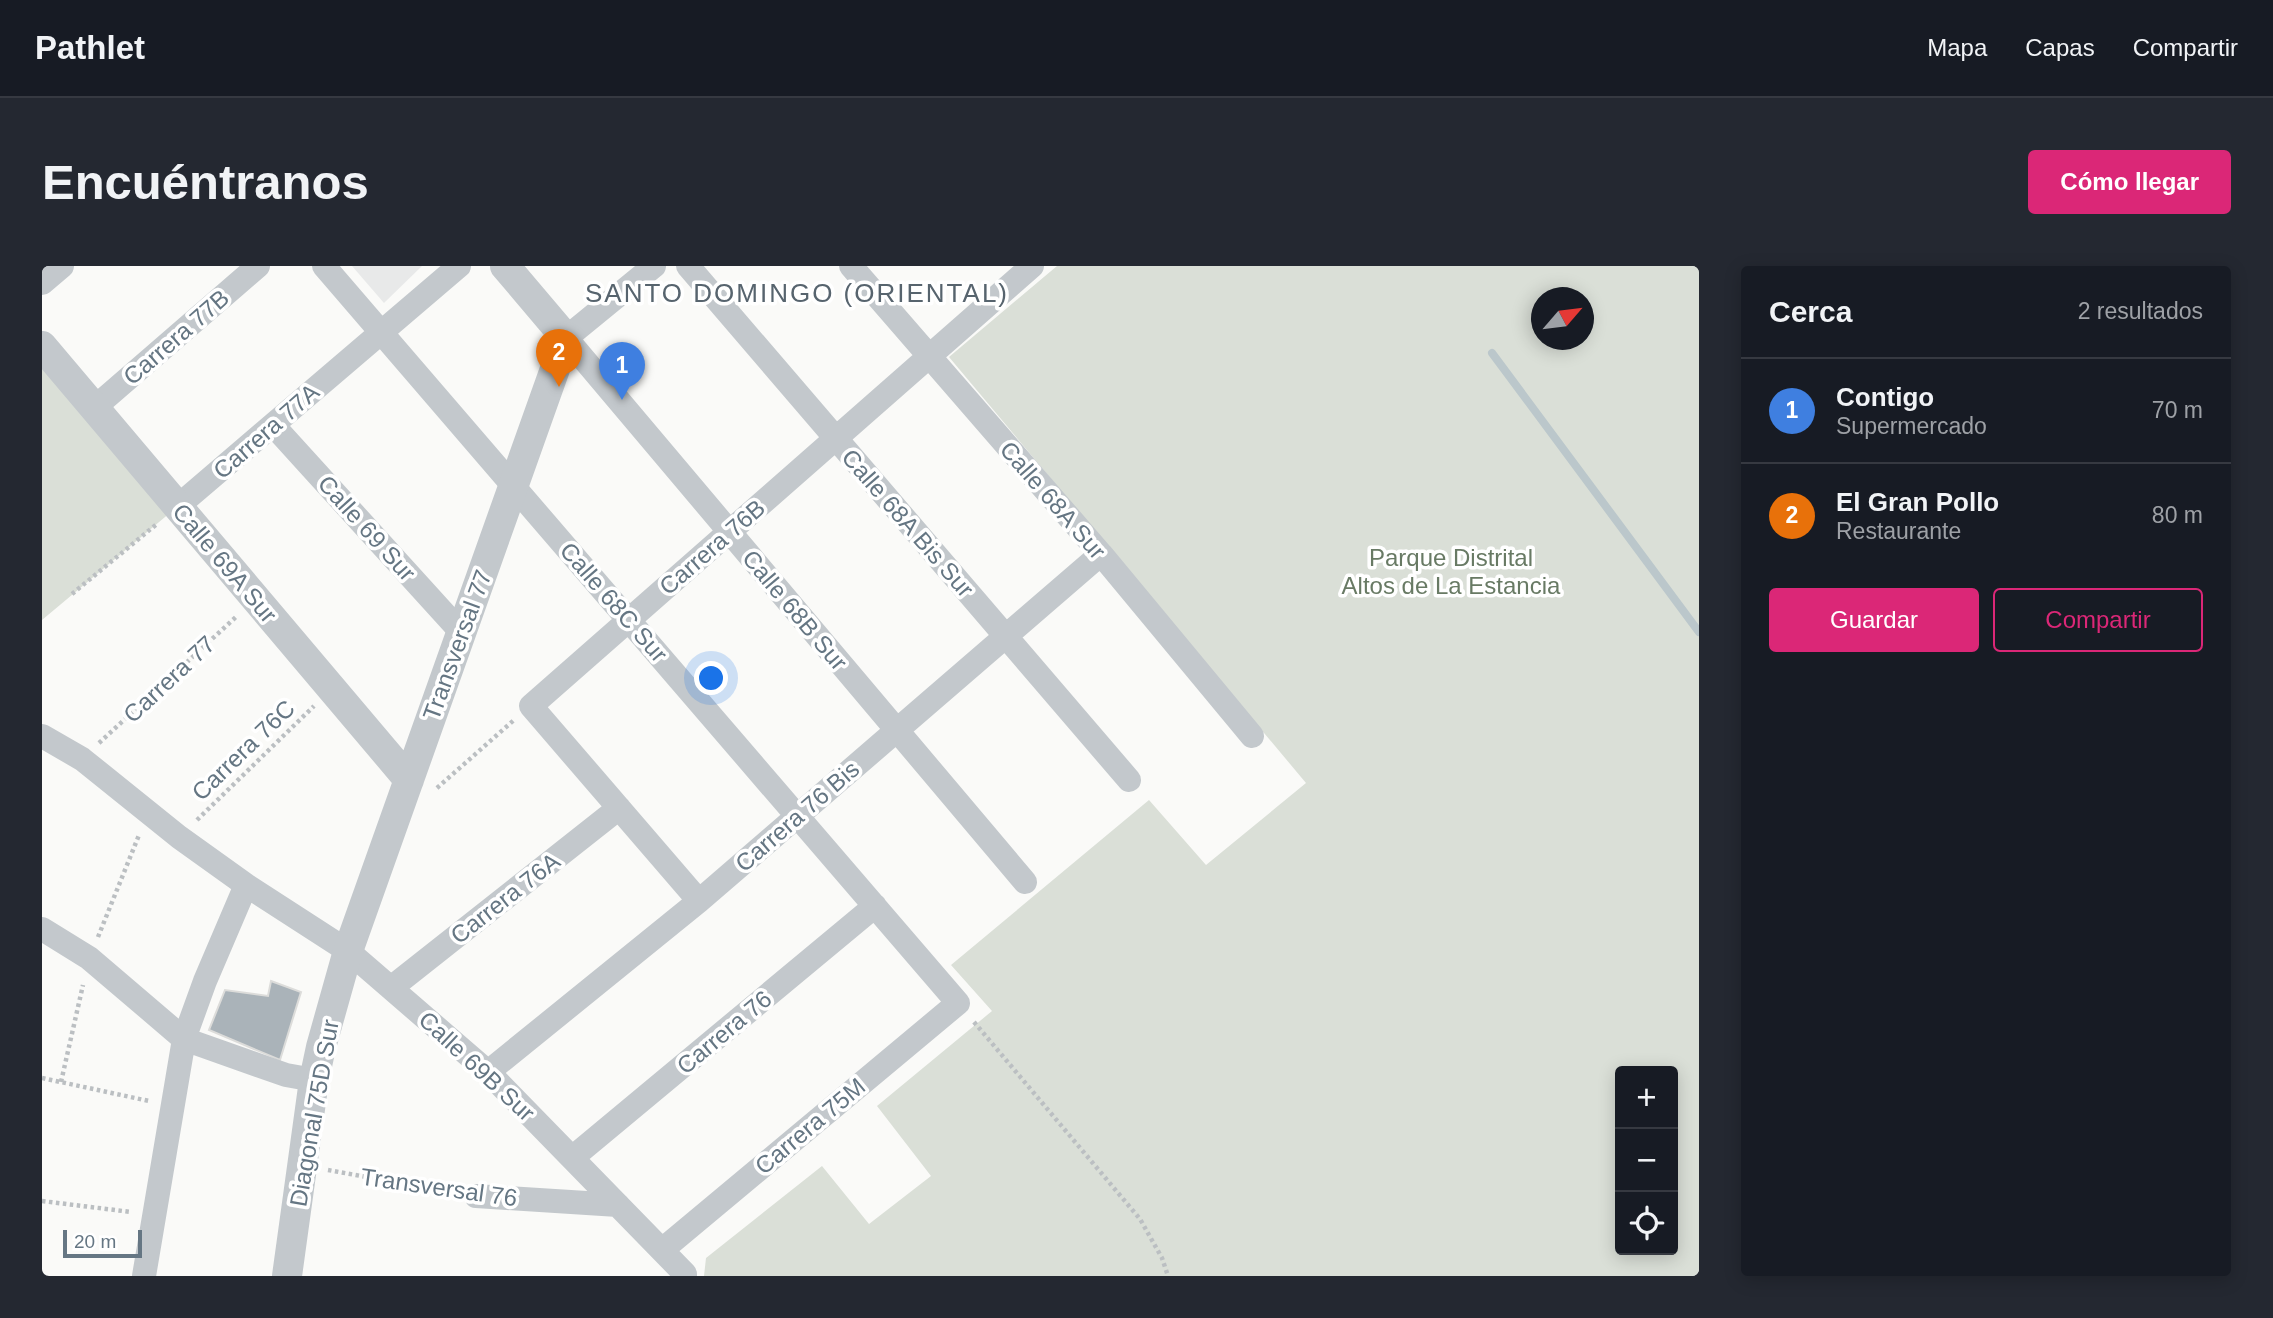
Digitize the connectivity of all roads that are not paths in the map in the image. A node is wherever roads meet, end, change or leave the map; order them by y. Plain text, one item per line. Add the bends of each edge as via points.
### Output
1 (62, 266) edge
2 (258, 266) edge
3 (324, 266) edge
4 (459, 266) edge
5 (505, 266) edge
6 (654, 266) edge
7 (688, 266) edge
8 (851, 266) edge
9 (1032, 266) edge
10 (42, 283) edge
11 (381, 332) junction
12 (566, 338) junction
13 (42, 346) edge
14 (929, 356) junction
15 (94, 408) junction
16 (274, 425) junction
17 (836, 438) junction
18 (513, 486) junction
19 (178, 506) junction
20 (729, 532) junction
21 (1101, 554) junction
22 (629, 620) junction
23 (461, 632) junction
24 (1006, 636) junction
25 (897, 730) junction
26 (42, 736) edge
27 (1252, 736) dead end
28 (1129, 780) dead end
29 (420, 786) junction
30 (620, 808) junction
31 (797, 815) junction
32 (1025, 882) dead end
33 (246, 885) junction
34 (699, 901) junction
35 (875, 906) junction
36 (42, 929) edge
37 (348, 951) junction
38 (391, 988) junction
39 (958, 1003) joint
40 (184, 1039) junction
41 (488, 1072) junction
42 (314, 1080) junction
43 (572, 1158) junction
44 (476, 1196) road end
45 (618, 1205) junction
46 (662, 1250) junction
47 (685, 1275) edge
48 (144, 1276) edge
49 (287, 1276) edge

1 - 10 street
2 - 15 street, Carrera 77B
3 - 11 street, Calle 68C Sur
4 - 11 street, Carrera 77A
5 - 12 street
6 - 12 street
7 - 17 street, Calle 68A Bis Sur
8 - 14 street, Calle 68A Sur
9 - 14 street, Carrera 76B
11 - 16 street, Carrera 77A
11 - 18 street, Calle 68C Sur
12 - 18 street, Transversal 77
12 - 20 street, Calle 68B Sur
13 - 15 street, Calle 69A Sur
14 - 17 street, Carrera 76B
14 - 21 street, Calle 68A Sur
15 - 19 street, Calle 69A Sur
16 - 19 street, Carrera 77A
16 - 23 street, Calle 69 Sur
17 - 20 street, Carrera 76B
17 - 24 street, Calle 68A Bis Sur
18 - 22 street, Calle 68C Sur
18 - 23 street, Transversal 77
19 - 29 street, Calle 69A Sur
20 - 22 street, Carrera 76B
20 - 25 street, Calle 68B Sur
21 - 24 street, Carrera 76 Bis
21 - 27 street, Calle 68A Sur
22 - 30 street, Carrera 76B via 531,706
22 - 31 street, Calle 68C Sur
23 - 29 street, Transversal 77
24 - 25 street, Carrera 76 Bis
24 - 28 street, Calle 68A Bis Sur
25 - 31 street, Carrera 76 Bis
25 - 32 street, Calle 68B Sur
26 - 33 street, Calle 69B Sur via 82,759
29 - 37 street, Transversal 77
30 - 34 street
30 - 38 street, Carrera 76A
31 - 34 street, Carrera 76 Bis
31 - 35 street, Calle 68C Sur
33 - 37 street, Calle 69B Sur
33 - 40 street
34 - 41 street, Carrera 76 Bis
35 - 39 street, Calle 68C Sur
35 - 43 street, Carrera 76
36 - 40 street via 89,958
37 - 38 street, Calle 69B Sur
37 - 42 street, Diagonal 75D Sur
38 - 41 street, Calle 69B Sur
39 - 46 street, Carrera 75M
40 - 42 street via 286,1075
40 - 48 street
41 - 43 street, Calle 69B Sur
42 - 49 street, Diagonal 75D Sur
43 - 45 street, Calle 69B Sur
44 - 45 street, Transversal 76
45 - 46 street, Calle 69B Sur
46 - 47 street, Calle 69B Sur

